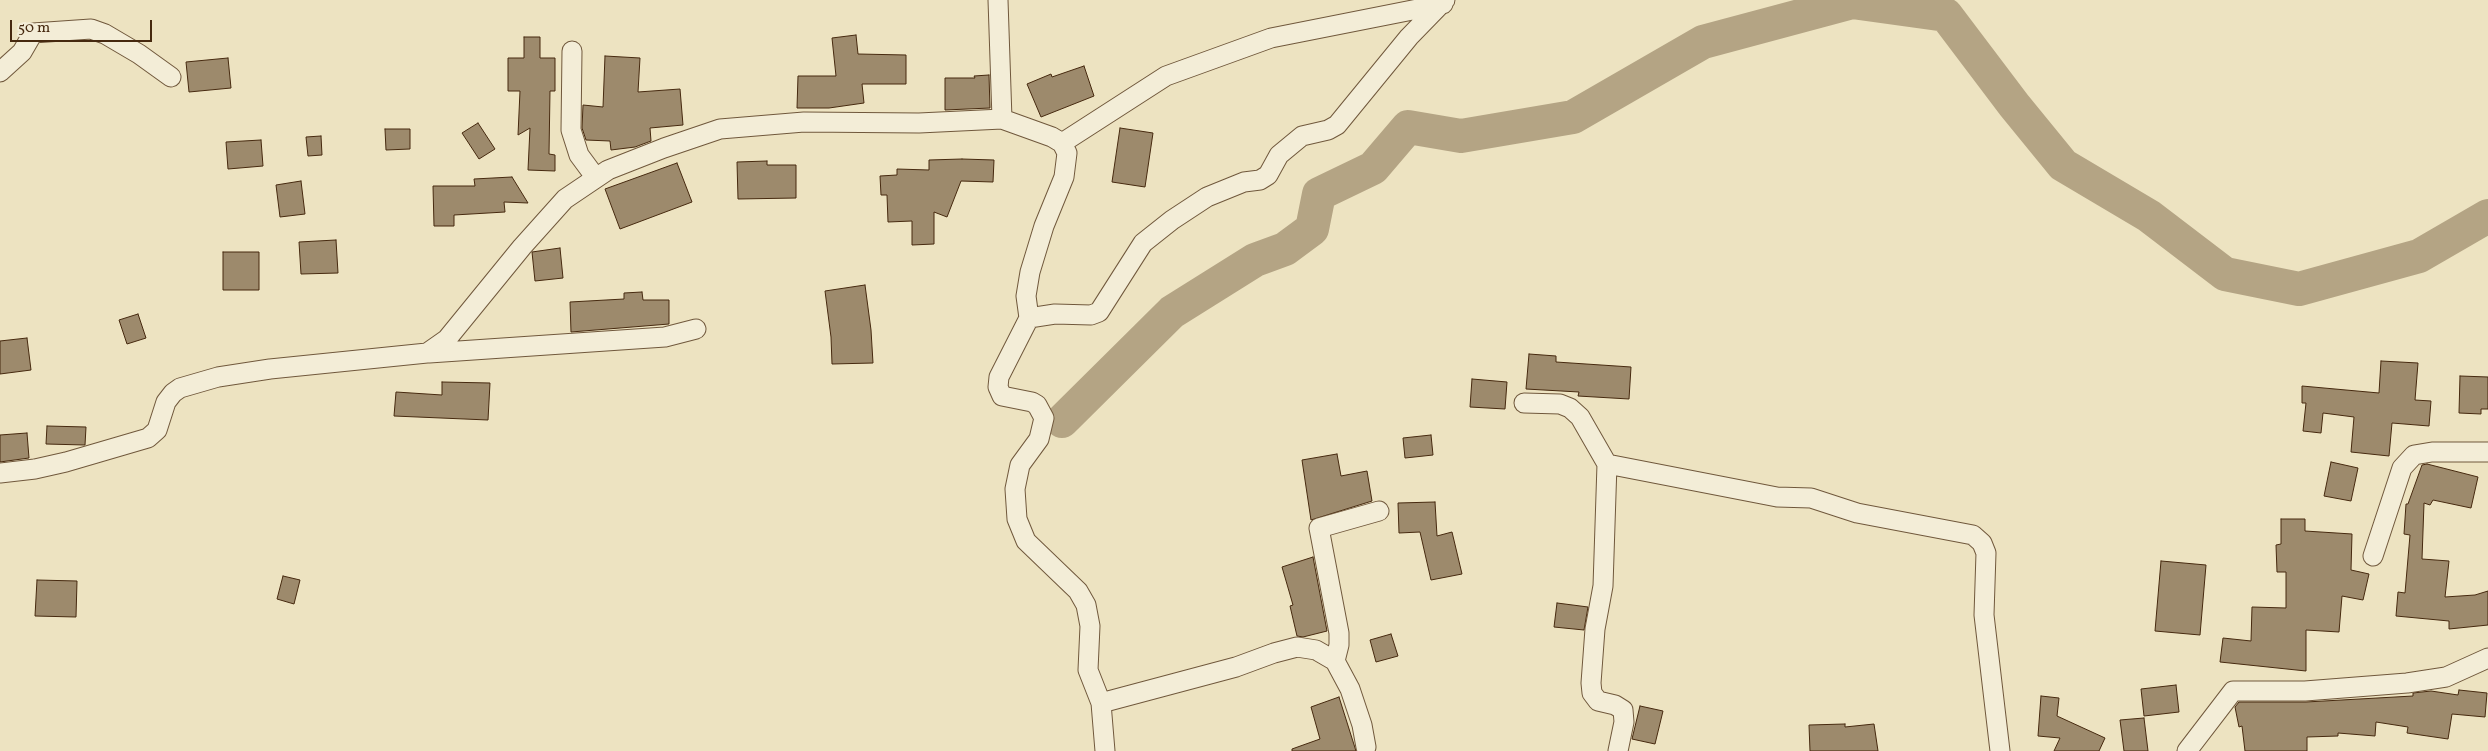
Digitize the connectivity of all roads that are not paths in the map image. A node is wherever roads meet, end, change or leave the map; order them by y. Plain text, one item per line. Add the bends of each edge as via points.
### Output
1 (998, 0) edge
2 (1444, 2) edge
3 (572, 51) dead end
4 (0, 72) edge
5 (171, 77) dead end
6 (1002, 119) junction
7 (1062, 143) junction
8 (596, 178) junction
9 (1029, 318) junction
10 (696, 329) dead end
11 (427, 353) junction
12 (1524, 403) dead end
13 (2488, 452) edge
14 (1607, 464) junction
15 (0, 473) edge
16 (1379, 511) dead end
17 (2373, 556) dead end
18 (2488, 658) edge
19 (1335, 661) junction
20 (1101, 703) junction
21 (1366, 747) dead end
22 (1105, 751) edge
23 (1618, 751) edge
24 (2000, 751) edge
25 (2187, 751) edge

1 - 6 street
2 - 7 street via 1271,38 1166,76
2 - 9 street via 1409,37 1337,125 1302,136 1279,155 1268,175 1207,197 1143,244 1099,312
3 - 8 street via 571,130 579,155
4 - 5 street via 22,52 33,33 92,29 114,39
6 - 7 street
6 - 8 street via 919,123 804,122 720,129 656,151
7 - 9 street via 1067,153 1064,177 1034,255 1026,296
8 - 11 street via 565,199 447,339
9 - 20 street via 1006,362 998,387 1002,396 1037,405 1044,418 1039,439 1020,465 1015,489 1017,519 1026,541 1078,590 1086,605 1090,626 1088,670
10 - 11 street via 665,337
11 - 15 street via 218,377 173,393 166,402 157,430 148,438 66,462
12 - 14 street via 1560,404 1570,408 1580,417
13 - 17 street via 2414,455 2402,468
14 - 23 street via 1603,586 1595,628 1591,683 1598,701 1620,706 1623,710
14 - 24 street via 1777,497 1811,498 1856,513 1973,535 1982,543 1986,554 1984,615
16 - 19 street via 1319,528 1339,633
18 - 25 street via 2446,677 2407,683 2305,691 2233,691
19 - 20 street via 1316,650 1297,647 1177,684
19 - 21 street via 1353,698
20 - 22 street

